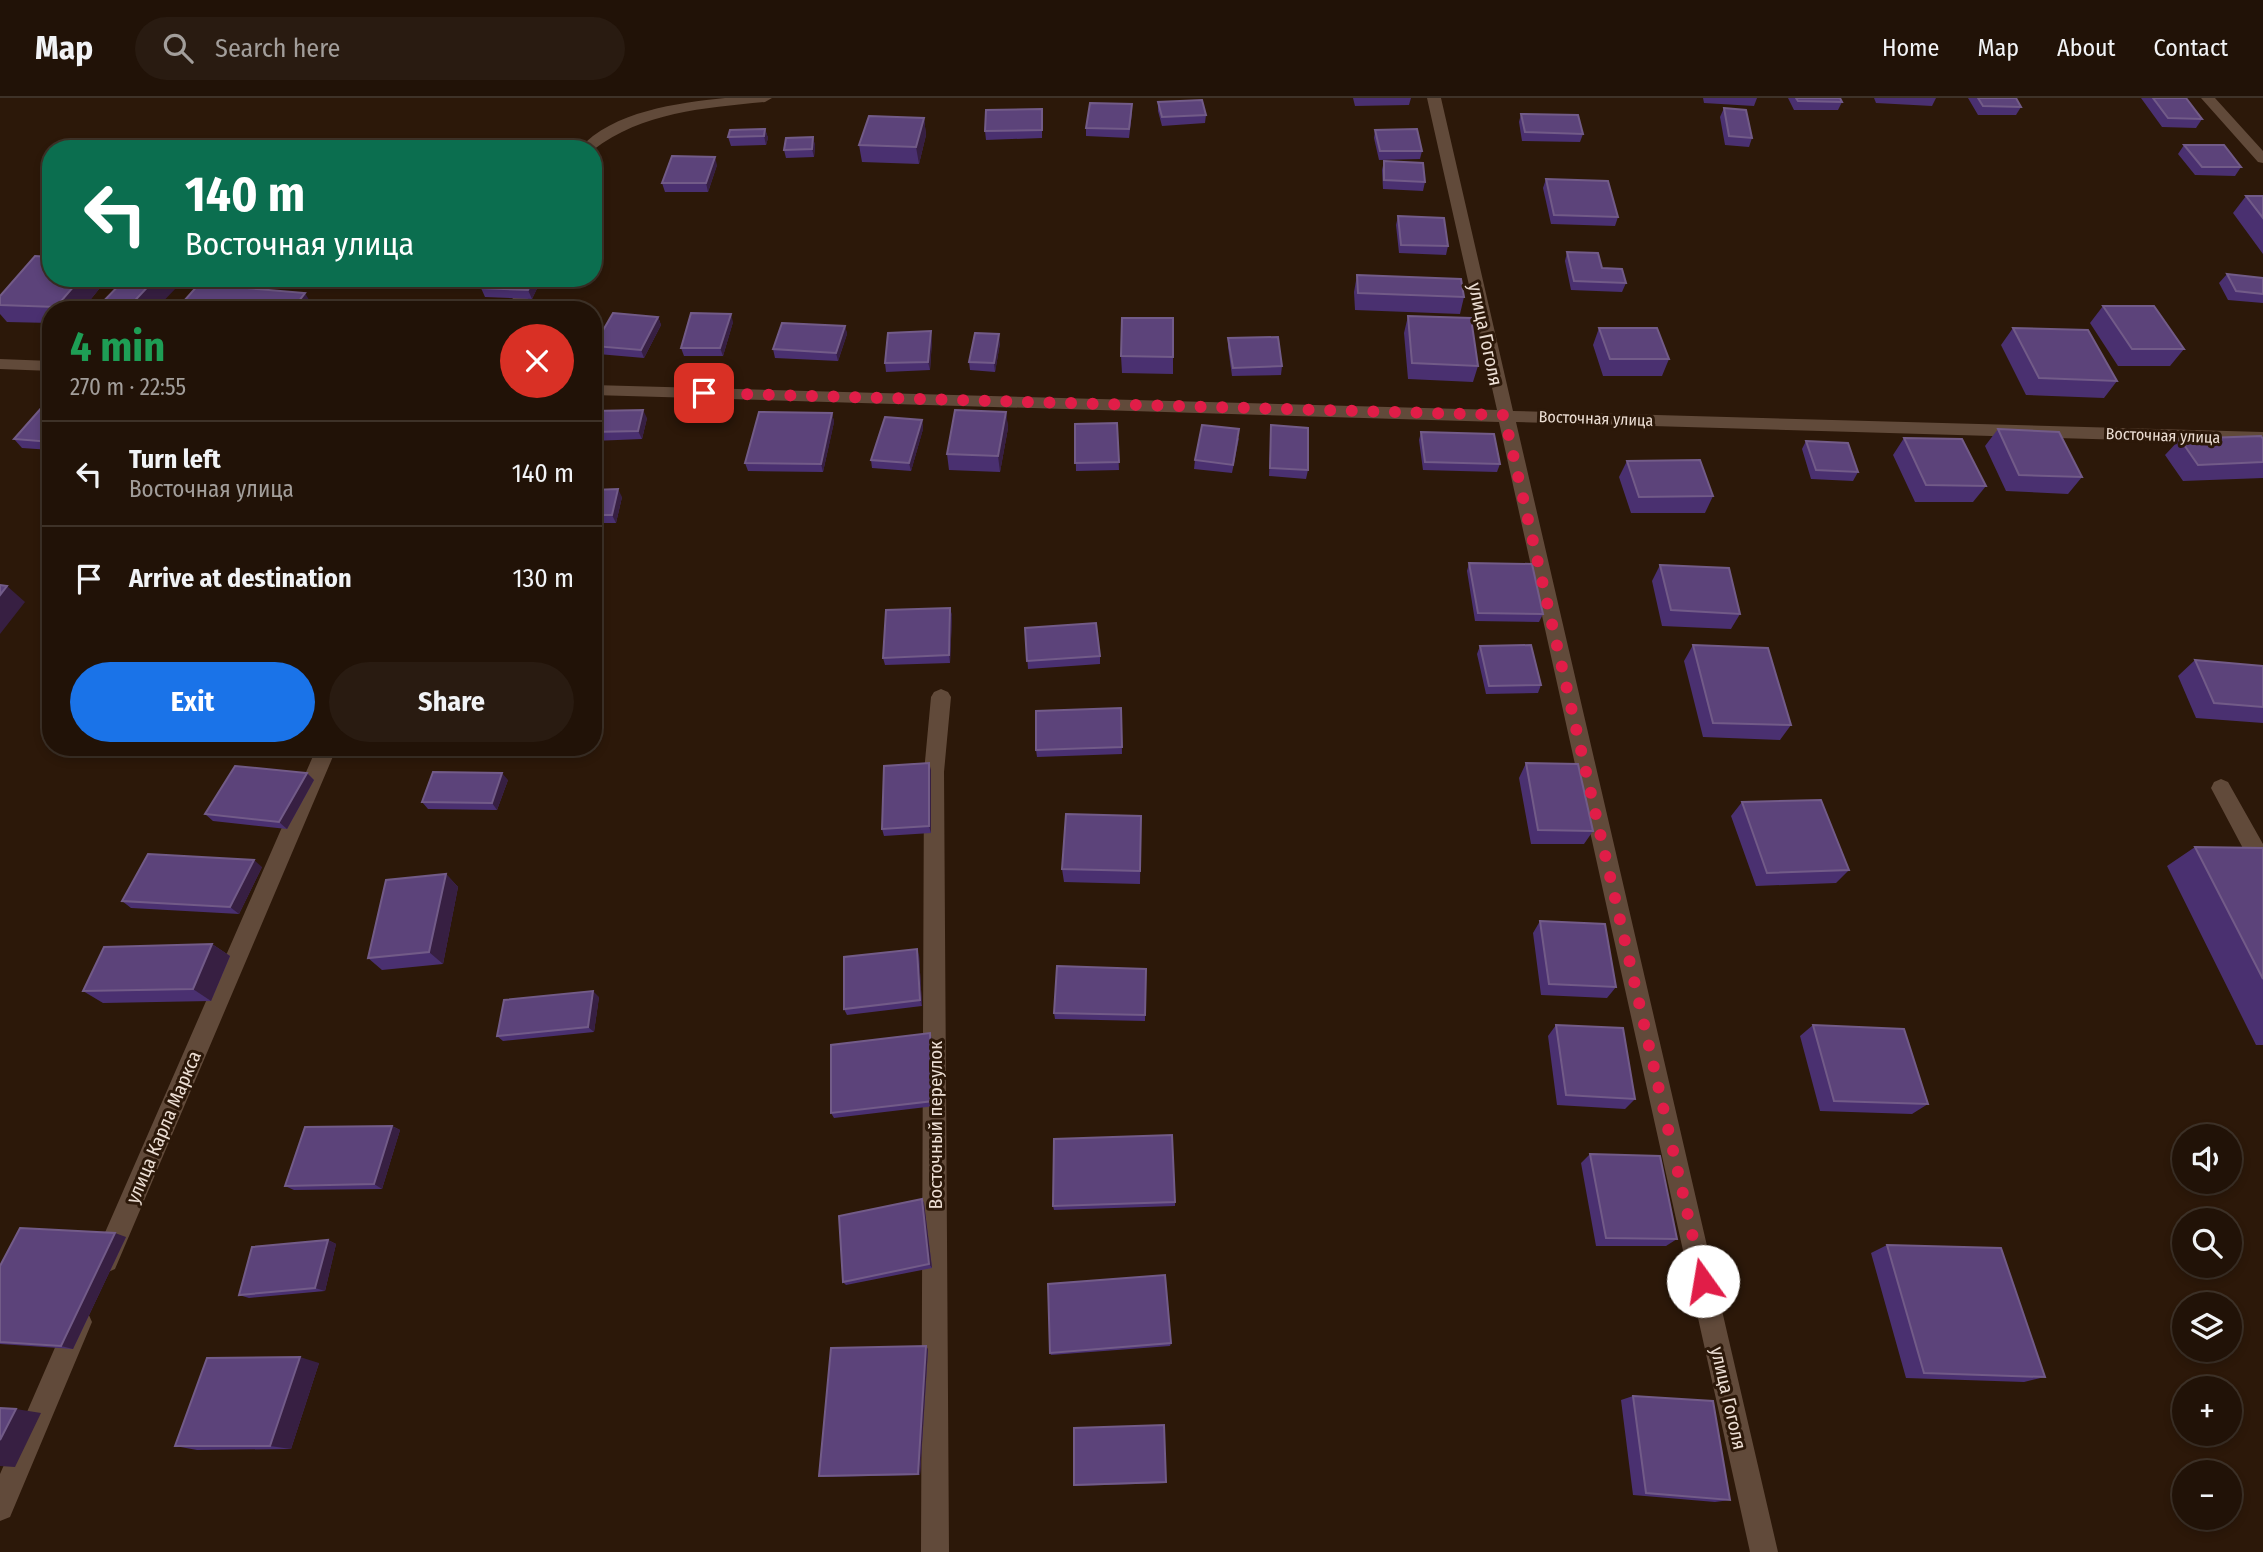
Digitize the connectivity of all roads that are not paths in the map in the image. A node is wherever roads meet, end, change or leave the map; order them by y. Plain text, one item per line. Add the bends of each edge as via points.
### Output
1 (765, 98) edge
2 (1434, 98) edge
3 (2208, 98) edge
4 (601, 140) edge
5 (2263, 159) edge
6 (0, 364) edge
7 (42, 366) edge
8 (602, 390) edge
9 (1504, 415) junction
10 (2263, 438) edge
11 (941, 697) dead end
12 (323, 756) edge
13 (2221, 788) dead end
14 (2263, 864) edge
15 (98, 1279) edge
16 (87, 1304) edge
17 (0, 1507) edge
18 (935, 1552) edge
19 (1765, 1552) edge

1 - 4 street via 676,108 632,122
2 - 9 street, улица Гоголя
3 - 5 street
6 - 7 street
8 - 9 street, Восточная улица
9 - 10 street, Восточная улица
9 - 19 street, улица Гоголя
11 - 18 street, Восточный переулок via 934,772
12 - 15 street, улица Карла Маркса
13 - 14 street
16 - 17 street

